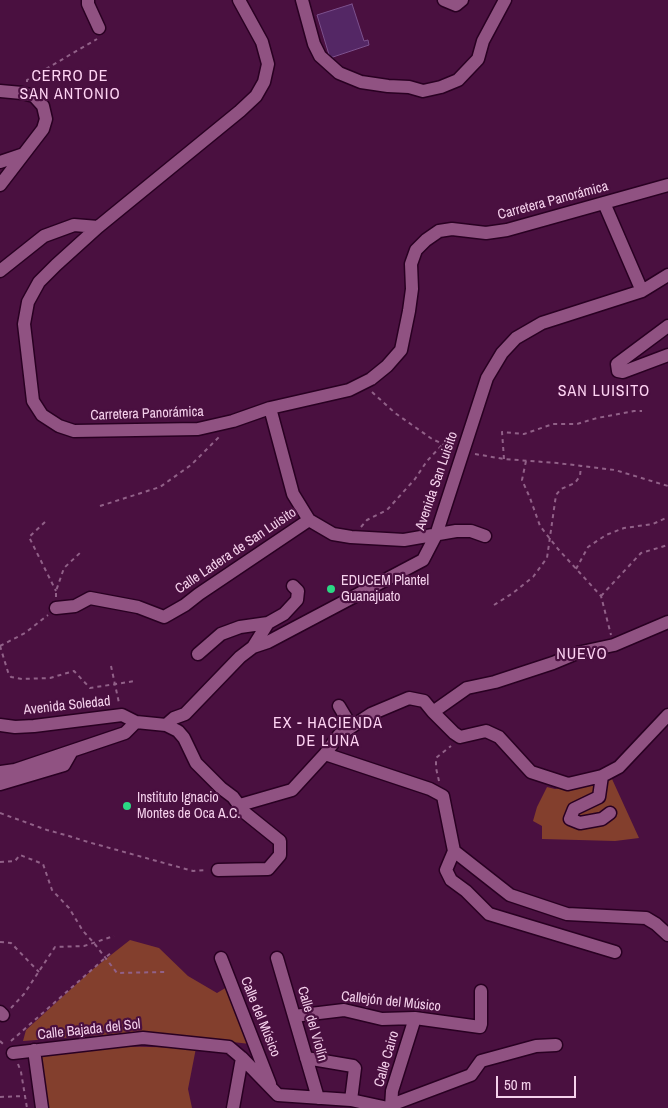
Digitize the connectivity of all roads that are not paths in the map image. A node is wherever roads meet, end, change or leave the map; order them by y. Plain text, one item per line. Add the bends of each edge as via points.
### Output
1 (88, 0) edge
2 (238, 0) edge
3 (302, 0) edge
4 (444, 0) edge
5 (462, 0) edge
6 (505, 0) edge
7 (99, 28) road end
8 (0, 91) edge
9 (24, 154) junction
10 (0, 162) edge
11 (0, 185) edge
12 (668, 185) edge
13 (604, 203) junction
14 (98, 227) junction
15 (0, 271) edge
16 (668, 275) edge
17 (642, 291) junction
18 (668, 326) edge
19 (668, 355) edge
20 (270, 408) junction
21 (309, 520) junction
22 (436, 535) junction
23 (485, 536) dead end
24 (293, 586) dead end
25 (52, 612) road end
26 (668, 622) edge
27 (268, 623) junction
28 (253, 647) junction
29 (198, 654) dead end
30 (338, 706) dead end
31 (433, 712) junction
32 (668, 715) edge
33 (136, 722) junction
34 (0, 725) edge
35 (166, 725) junction
36 (351, 726) junction
37 (72, 750) junction
38 (325, 754) junction
39 (0, 772) edge
40 (602, 776) junction
41 (0, 784) edge
42 (240, 805) junction
43 (610, 813) dead end
44 (454, 851) junction
45 (218, 870) road end
46 (668, 935) edge
47 (614, 952) dead end
48 (220, 958) dead end
49 (277, 958) dead end
50 (481, 991) dead end
51 (294, 1016) junction
52 (414, 1018) junction
53 (556, 1045) dead end
54 (9, 1049) road end
55 (34, 1050) junction
56 (242, 1058) junction
57 (306, 1058) junction
58 (272, 1088) junction
59 (318, 1098) junction
60 (293, 1102) edge
61 (358, 1104) edge
62 (390, 1107) edge
63 (42, 1108) edge
64 (233, 1108) edge

1 - 7 street
2 - 14 street, Carretera Panorámica via 262,42 268,64 264,82 256,96
3 - 6 street via 320,56 339,73 361,82 423,91 458,80 478,59 483,41
4 - 5 street via 456,4
8 - 9 street via 34,96 44,106 46,118 43,129
9 - 10 street
9 - 11 street
12 - 13 street, Carretera Panorámica
13 - 17 street
13 - 20 street, Carretera Panorámica via 507,230 486,233 452,229 439,231 416,250 411,264 411,296 401,350 387,366 349,390
14 - 15 street via 74,225 44,236
14 - 20 street, Carretera Panorámica via 39,282 28,302 24,324 33,401 42,415 74,432 198,429
16 - 17 street, Avenida San Luisito
17 - 22 street, Avenida San Luisito via 542,323 516,338 502,353 487,378
18 - 19 street via 617,364 618,370 624,372
20 - 21 street via 293,494
21 - 22 street, Calle Ladera de San Luisito via 334,534 351,537 404,540
21 - 25 street, Calle Ladera de San Luisito via 164,617 138,607 90,598
22 - 23 street, Calle Ladera de San Luisito via 471,531
22 - 28 street, Avenida San Luisito via 423,560
24 - 27 street via 298,591 297,600 284,614
26 - 31 street via 614,645 577,653 467,688
27 - 28 street
27 - 29 street via 221,634
28 - 35 street, Avenida San Luisito via 185,714
30 - 36 street
31 - 36 street via 424,701 409,698
31 - 40 street via 460,737 486,731 499,737 531,772 568,784
32 - 40 street via 619,768
33 - 34 street, Avenida Soledad via 122,715 34,726
33 - 35 street
33 - 37 street via 125,732
35 - 42 street via 178,731 196,763
36 - 38 street via 339,735
37 - 39 street
37 - 41 street via 64,765
38 - 42 street via 292,790
38 - 44 street via 443,796
40 - 43 street via 599,798 574,809 570,818 580,823 602,819
42 - 45 street via 244,812 280,840 280,855 268,870
44 - 46 street via 510,895 567,914 646,918
44 - 47 street via 446,870 451,880 488,914
48 - 58 street, Calle del Músico
49 - 51 street, Calle del Violín
50 - 52 street, Callejón del Músico via 480,1027
51 - 52 street, Callejón del Músico via 344,1010 382,1019
51 - 57 street, Calle del Violín
52 - 62 street, Calle Cairo
53 - 62 street via 536,1046 481,1061 472,1075
54 - 55 street, Calle Bajada del Sol
55 - 56 street, Calle Bajada del Sol via 143,1038 229,1047
55 - 63 street
56 - 58 street, Calle Bajada del Sol
56 - 64 street
57 - 59 street, Calle del Violín
57 - 61 street via 353,1066
58 - 60 street, Calle Bajada del Sol
59 - 60 street, Calle Bajada del Sol
59 - 61 street, Calle Bajada del Sol
61 - 62 street, Calle Bajada del Sol

